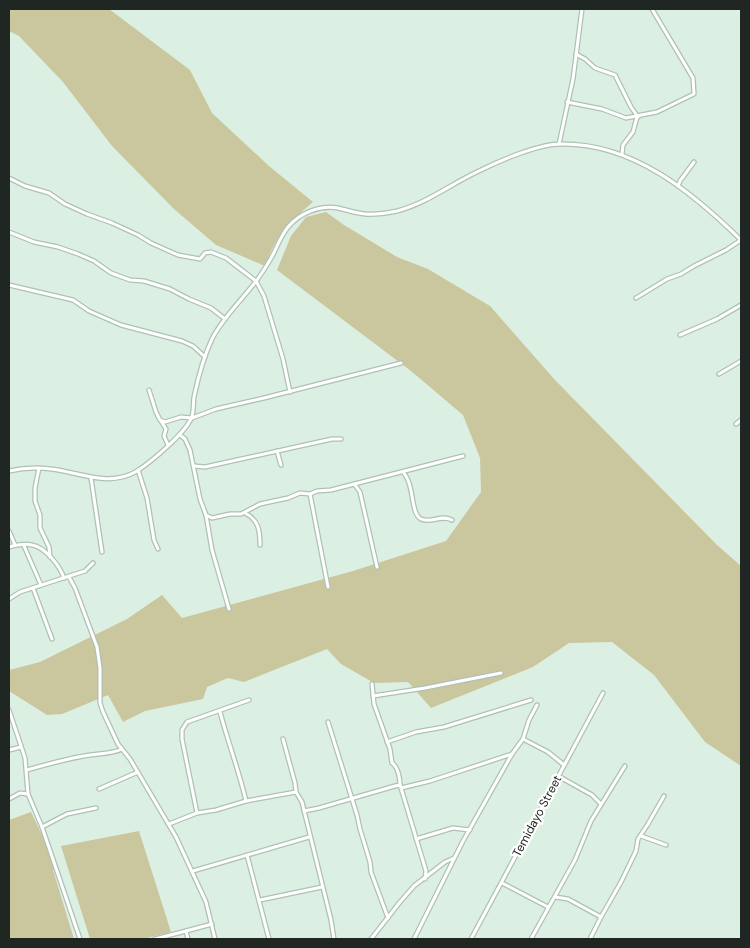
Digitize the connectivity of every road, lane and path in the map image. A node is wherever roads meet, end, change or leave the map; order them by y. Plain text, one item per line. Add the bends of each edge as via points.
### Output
1 (582, 9) edge
2 (652, 9) edge
3 (576, 54) junction
4 (567, 102) junction
5 (638, 117) junction
6 (559, 144) junction
7 (622, 154) junction
8 (694, 162) dead end
9 (9, 178) edge
10 (678, 186) junction
11 (9, 232) edge
12 (741, 240) edge
13 (256, 281) junction
14 (9, 285) edge
15 (636, 298) dead end
16 (741, 305) edge
17 (225, 319) junction
18 (680, 335) dead end
19 (206, 357) junction
20 (741, 361) edge
21 (401, 364) dead end
22 (719, 374) dead end
23 (150, 390) dead end
24 (290, 392) junction
25 (192, 418) junction
26 (160, 420) junction
27 (741, 420) edge
28 (736, 424) dead end
29 (180, 435) junction
30 (341, 439) dead end
31 (168, 445) junction
32 (277, 452) junction
33 (463, 456) dead end
34 (194, 465) junction
35 (281, 465) dead end
36 (39, 468) junction
37 (9, 470) edge
38 (138, 470) junction
39 (403, 472) junction
40 (91, 478) junction
41 (355, 484) junction
42 (310, 494) junction
43 (244, 513) junction
44 (206, 515) junction
45 (452, 520) dead end
46 (9, 531) edge
47 (15, 545) junction
48 (23, 545) junction
49 (260, 545) dead end
50 (9, 547) edge
51 (158, 548) dead end
52 (102, 552) dead end
53 (50, 557) junction
54 (94, 563) dead end
55 (377, 567) dead end
56 (66, 578) junction
57 (41, 585) junction
58 (328, 587) dead end
59 (33, 588) junction
60 (9, 599) edge
61 (229, 609) dead end
62 (52, 638) dead end
63 (502, 673) dead end
64 (372, 684) dead end
65 (603, 693) dead end
66 (373, 696) junction
67 (249, 700) dead end
68 (531, 700) dead end
69 (537, 705) dead end
70 (9, 710) edge
71 (220, 712) junction
72 (328, 722) dead end
73 (283, 739) dead end
74 (523, 739) junction
75 (387, 742) junction
76 (21, 747) junction
77 (122, 749) junction
78 (9, 750) edge
79 (512, 754) junction
80 (564, 765) junction
81 (626, 766) dead end
82 (27, 770) junction
83 (138, 772) junction
84 (558, 776) junction
85 (401, 787) junction
86 (99, 789) dead end
87 (296, 792) junction
88 (28, 794) junction
89 (664, 796) dead end
90 (350, 798) junction
91 (9, 799) edge
92 (246, 801) junction
93 (601, 804) junction
94 (96, 808) dead end
95 (304, 811) junction
96 (197, 813) junction
97 (169, 824) junction
98 (42, 827) junction
99 (470, 830) junction
100 (641, 836) junction
101 (309, 837) junction
102 (416, 839) junction
103 (666, 845) dead end
104 (247, 855) junction
105 (454, 858) junction
106 (193, 871) junction
107 (425, 879) junction
108 (502, 883) junction
109 (322, 887) junction
110 (555, 897) junction
111 (260, 900) junction
112 (548, 907) junction
113 (600, 916) junction
114 (388, 918) junction
115 (212, 924) junction
116 (186, 930) junction
117 (334, 938) edge
118 (80, 939) edge
119 (156, 939) edge
120 (188, 939) edge
121 (215, 939) edge
122 (269, 939) edge
123 (327, 939) edge
124 (371, 939) edge
125 (414, 939) edge
126 (471, 939) edge
127 (531, 939) edge
128 (590, 939) edge

1 - 3 street
2 - 5 street via 694,78 695,92 668,108
3 - 4 street
3 - 5 street via 595,68 615,75
4 - 5 street via 622,117
4 - 6 street
5 - 7 street via 633,132 623,145
6 - 7 street via 597,147
6 - 13 street via 529,151 481,170 407,208 374,214 336,208 305,212 287,229
7 - 10 street
8 - 10 street
9 - 13 street via 49,193 65,204 178,254 200,259 211,252 226,258
10 - 12 street
11 - 17 street via 78,254 130,280 144,280 170,289 211,308
12 - 15 street
13 - 17 street
13 - 24 street via 264,296
14 - 19 street via 73,300 121,325 182,341
16 - 18 street
17 - 19 street
19 - 25 street via 194,397
20 - 22 street
21 - 24 street
23 - 26 street
24 - 25 street via 216,409
25 - 26 street
25 - 29 street
26 - 31 street via 166,429 164,436
27 - 28 street
29 - 31 street
29 - 34 street via 185,438
30 - 32 street
31 - 38 street
32 - 34 street via 202,467
32 - 35 street
33 - 39 street
34 - 44 street
36 - 37 street
36 - 40 street
36 - 53 street via 35,501
38 - 40 street via 127,476
38 - 51 street
39 - 41 street
39 - 45 street via 412,491 414,513 420,519 427,521 446,517
40 - 52 street
41 - 42 street
41 - 55 street via 360,492
42 - 43 street via 300,493 271,501
42 - 58 street
43 - 44 street via 212,518
43 - 49 street via 259,528
44 - 61 street via 215,564
46 - 47 street
47 - 48 street
47 - 50 street
48 - 53 street via 35,546
48 - 57 street
53 - 56 street
54 - 56 street via 85,571
56 - 57 street
56 - 77 street via 75,588 97,647 100,702
57 - 59 street
59 - 60 street
59 - 62 street
63 - 66 street
64 - 66 street
65 - 80 street, Temidayo Street
66 - 75 street
67 - 71 street
68 - 75 street
69 - 74 street
70 - 76 street
71 - 92 street
71 - 96 street via 187,722 182,730
72 - 90 street
73 - 87 street
74 - 79 street
74 - 80 street
75 - 85 street
76 - 78 street
76 - 82 street
77 - 82 street
77 - 83 street
79 - 85 street via 430,781
79 - 99 street
80 - 84 street, Temidayo Street
81 - 93 street
82 - 88 street
83 - 86 street
83 - 97 street
84 - 93 street via 592,795
84 - 108 street, Temidayo Street
85 - 90 street
85 - 102 street
87 - 92 street
87 - 95 street
88 - 91 street via 20,793
88 - 98 street
89 - 100 street
90 - 95 street
90 - 114 street
92 - 96 street
93 - 110 street
94 - 98 street via 67,814
95 - 101 street
96 - 97 street
97 - 106 street
98 - 118 street
99 - 102 street via 453,828
99 - 105 street
100 - 103 street
100 - 113 street via 621,882
101 - 104 street
101 - 109 street
102 - 107 street via 426,871
104 - 106 street
104 - 111 street
105 - 107 street
105 - 125 street
106 - 115 street
107 - 114 street via 414,886
108 - 112 street
108 - 126 street, Temidayo Street
109 - 111 street
109 - 117 street
110 - 112 street
110 - 113 street via 564,897
111 - 122 street
112 - 127 street
113 - 128 street
114 - 124 street
115 - 116 street
115 - 121 street
116 - 119 street
116 - 120 street
117 - 123 street

